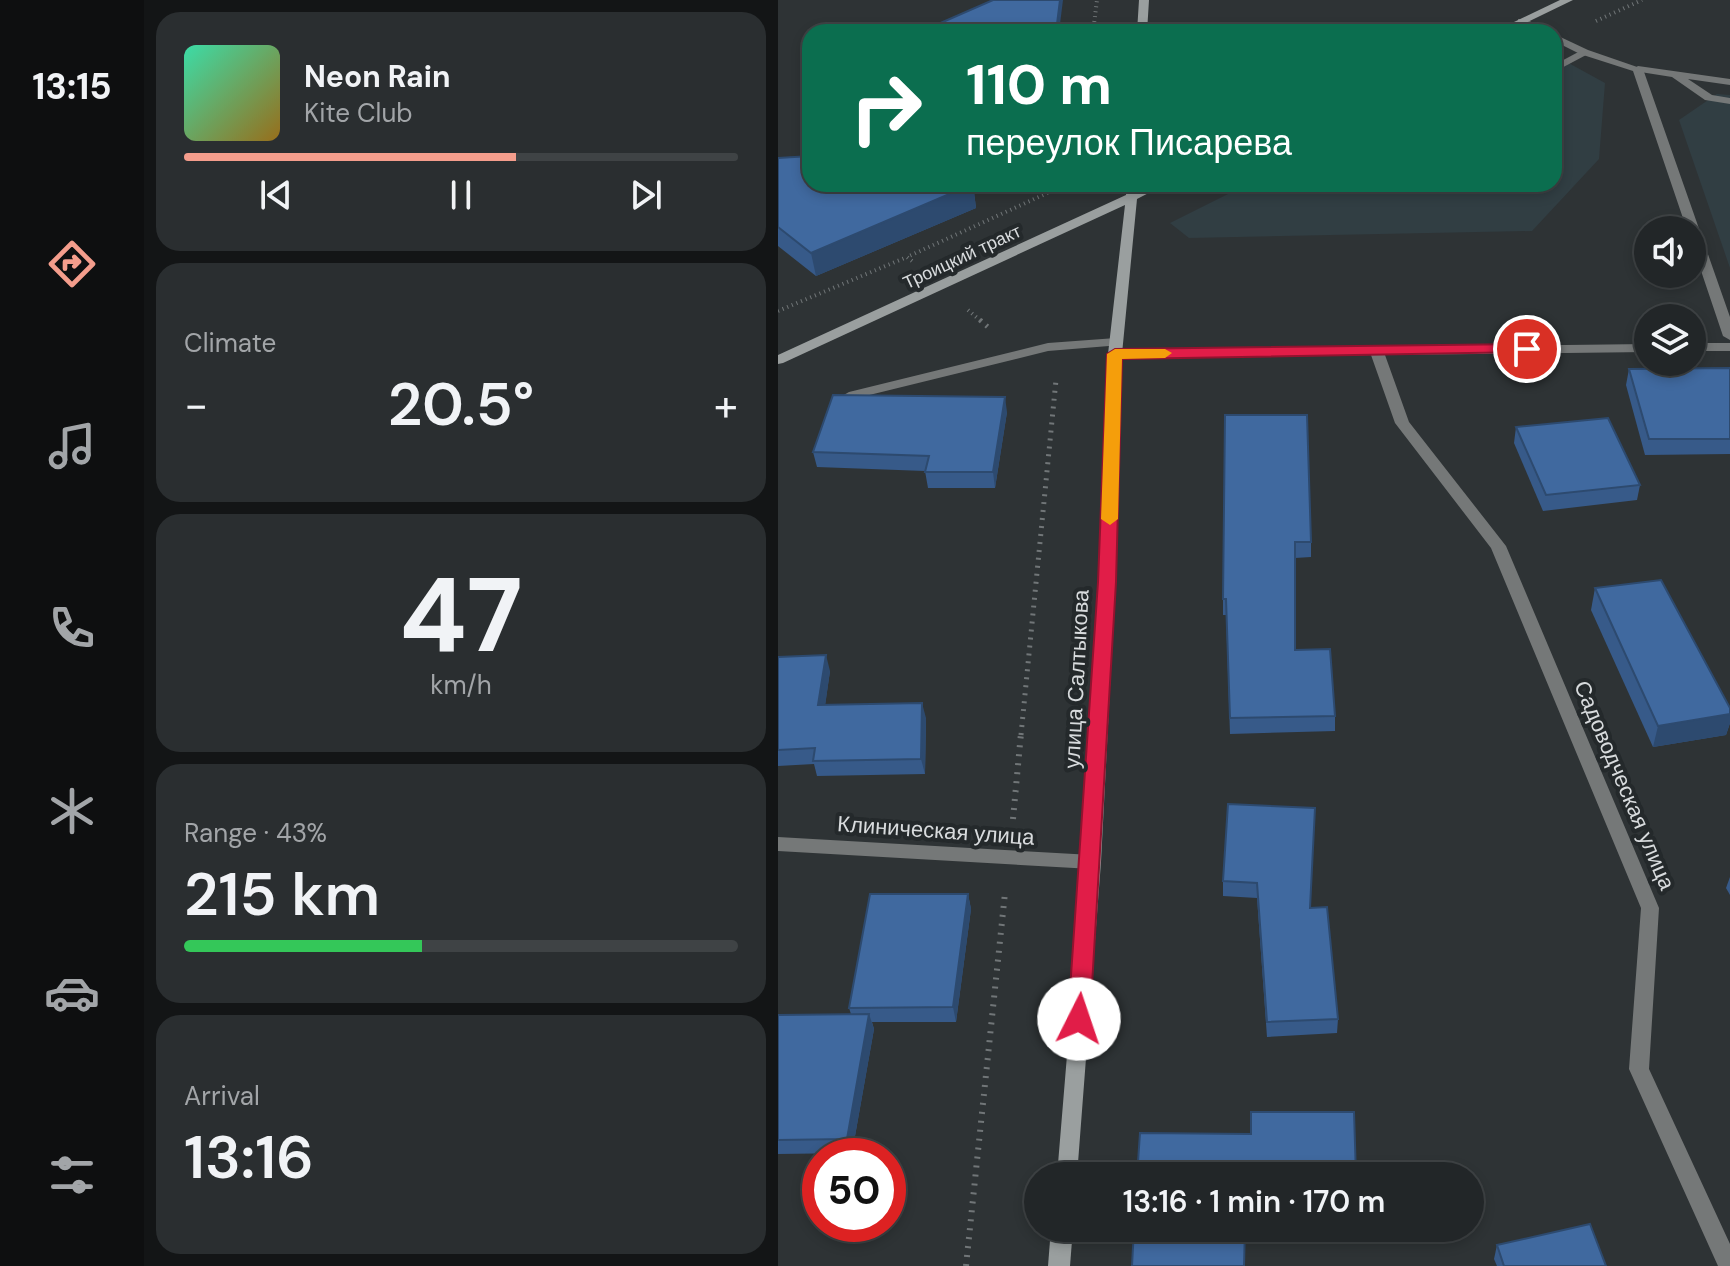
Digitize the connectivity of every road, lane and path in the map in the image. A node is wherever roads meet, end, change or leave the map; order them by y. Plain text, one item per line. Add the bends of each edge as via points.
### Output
1 (1097, 0) edge
2 (1144, 0) edge
3 (1568, 0) edge
4 (1522, 21) junction
5 (1094, 24) edge
6 (1142, 24) edge
7 (1515, 24) edge
8 (1528, 24) edge
9 (1562, 41) edge
10 (1584, 52) junction
11 (1562, 64) edge
12 (1638, 69) junction
13 (1672, 74) junction
14 (1730, 82) edge
15 (1730, 101) edge
16 (1128, 192) edge
17 (1132, 192) edge
18 (907, 257) dead end
19 (778, 311) edge
20 (1730, 336) edge
21 (1048, 347) junction
22 (1706, 347) edge
23 (1730, 347) edge
24 (1115, 348) junction
25 (1634, 348) edge
26 (1376, 350) junction
27 (778, 360) edge
28 (849, 396) edge
29 (778, 844) edge
30 (1008, 859) junction
31 (1092, 862) junction
32 (1068, 1162) edge
33 (1061, 1242) edge
34 (966, 1266) edge
35 (1059, 1266) edge
36 (1729, 1266) edge

1 - 5 path
2 - 6 main road
3 - 4 main road
4 - 7 main road
4 - 8 street
9 - 10 street
10 - 11 street
10 - 12 street
12 - 13 street
12 - 20 street
13 - 14 street
13 - 15 street via 1709,98
16 - 27 main road, Троицкий тракт
17 - 24 main road, улица Салтыкова
18 - 19 path
21 - 24 street
21 - 28 street
21 - 30 path via 1058,385
22 - 23 street
24 - 26 street
24 - 31 main road, улица Салтыкова
25 - 26 street
26 - 36 street, Садоводческая улица via 1402,423 1498,546 1650,908 1639,1069
29 - 30 street, Клиническая улица
30 - 31 street, Клиническая улица
30 - 34 path
31 - 32 main road, улица Салтыкова
33 - 35 main road

